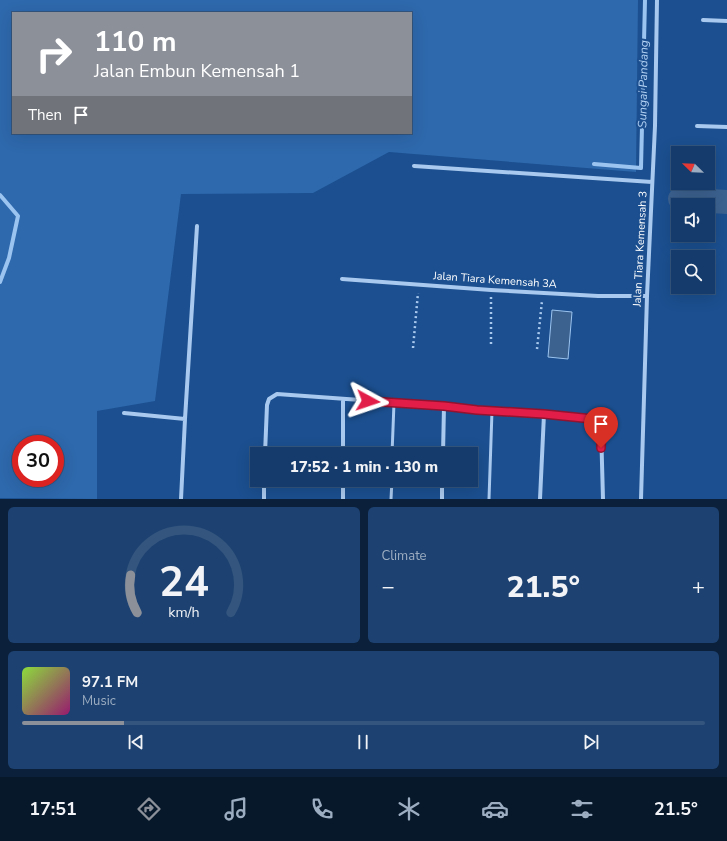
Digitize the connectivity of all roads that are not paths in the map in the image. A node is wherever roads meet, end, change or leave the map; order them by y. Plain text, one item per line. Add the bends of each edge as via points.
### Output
1 (657, 0) edge
2 (703, 20) dead end
3 (727, 21) edge
4 (698, 126) dead end
5 (727, 127) edge
6 (414, 166) dead end
7 (652, 182) junction
8 (197, 226) dead end
9 (342, 278) dead end
10 (646, 296) junction
11 (343, 399) junction
12 (394, 403) junction
13 (444, 406) junction
14 (492, 411) junction
15 (124, 413) dead end
16 (544, 414) junction
17 (185, 419) junction
18 (265, 447) edge
19 (343, 447) edge
20 (392, 447) edge
21 (443, 447) edge
22 (264, 487) edge
23 (343, 487) edge
24 (392, 487) edge
25 (442, 487) edge
26 (181, 499) edge
27 (264, 499) edge
28 (343, 499) edge
29 (391, 499) edge
30 (442, 499) edge
31 (490, 499) edge
32 (540, 499) edge
33 (603, 499) edge
34 (641, 499) edge

1 - 7 street, Jalan Tiara Kemensah 3
2 - 3 street
4 - 5 street
6 - 7 street
7 - 10 street, Jalan Tiara Kemensah 3
8 - 17 street
9 - 10 street, Jalan Tiara Kemensah 3A via 491,290
10 - 34 street, Jalan Tiara Kemensah 3
11 - 12 street
11 - 18 street via 277,394 269,399 267,405
11 - 19 street
12 - 13 street
12 - 20 lane
13 - 14 street
13 - 21 street
14 - 16 street
14 - 31 lane
15 - 17 street
16 - 32 street
16 - 33 street via 593,419 601,427
17 - 26 street
22 - 27 street
23 - 28 street
24 - 29 lane
25 - 30 street

